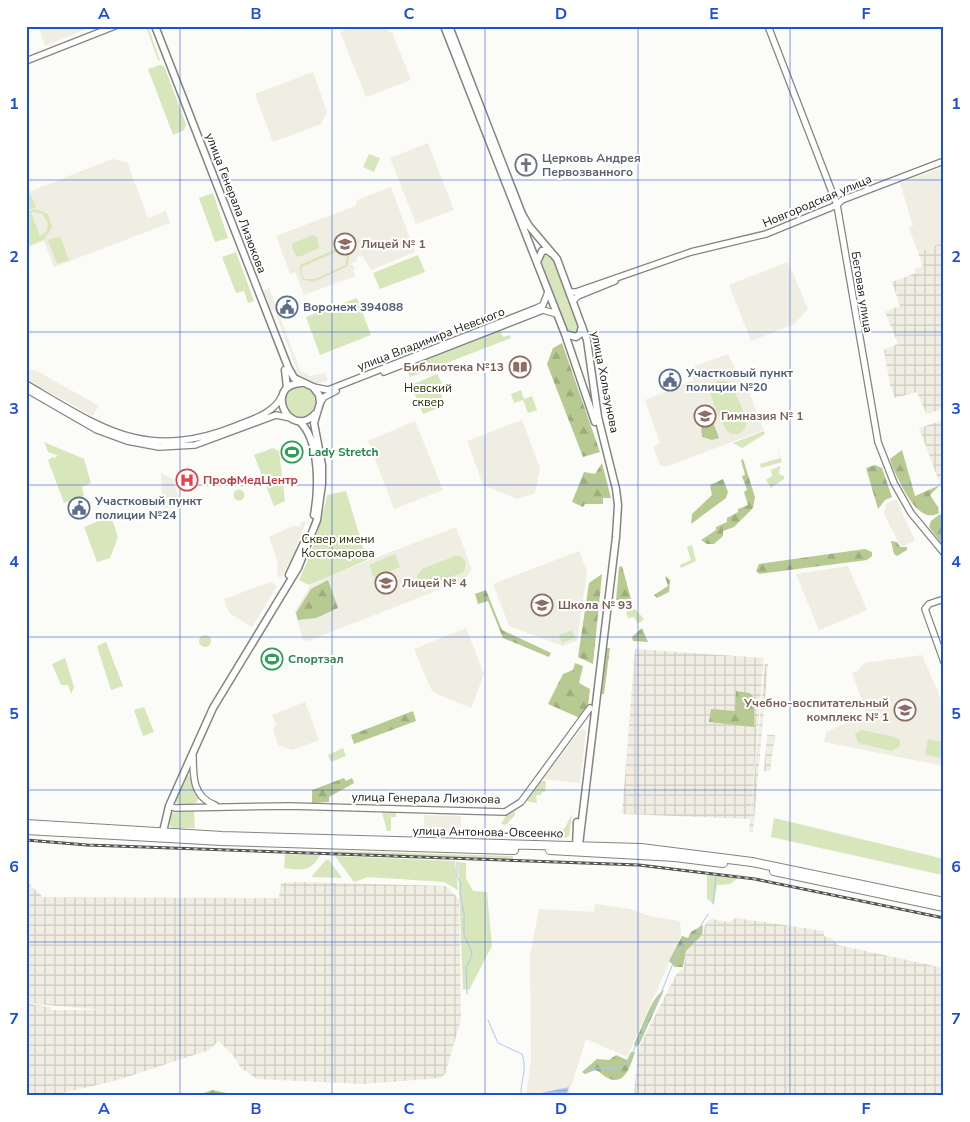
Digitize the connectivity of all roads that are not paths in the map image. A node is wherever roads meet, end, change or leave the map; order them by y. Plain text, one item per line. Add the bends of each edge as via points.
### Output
1 (115, 26) edge
2 (153, 26) edge
3 (444, 26) edge
4 (450, 26) edge
5 (768, 26) edge
6 (26, 61) edge
7 (193, 130) junction
8 (944, 161) edge
9 (837, 205) junction
10 (552, 254) junction
11 (536, 262) junction
12 (639, 269) junction
13 (548, 292) junction
14 (570, 292) junction
15 (573, 301) junction
16 (556, 314) junction
17 (582, 326) junction
18 (564, 334) junction
19 (303, 383) junction
20 (26, 384) edge
21 (313, 387) junction
22 (287, 388) junction
23 (26, 390) edge
24 (595, 393) junction
25 (282, 396) junction
26 (586, 396) junction
27 (320, 403) junction
28 (317, 413) junction
29 (291, 418) junction
30 (299, 421) junction
31 (614, 537) junction
32 (944, 553) edge
33 (285, 586) junction
34 (944, 599) edge
35 (606, 604) junction
36 (944, 662) edge
37 (590, 708) junction
38 (591, 717) junction
39 (582, 720) junction
40 (193, 756) junction
41 (185, 771) junction
42 (193, 776) junction
43 (200, 797) junction
44 (170, 804) junction
45 (217, 806) junction
46 (193, 807) junction
47 (164, 821) junction
48 (26, 824) edge
49 (579, 829) junction
50 (26, 830) edge
51 (149, 833) junction
52 (164, 835) junction
53 (564, 845) junction
54 (594, 846) junction
55 (577, 847) junction
56 (944, 902) edge
57 (944, 907) edge

1 - 6 street
2 - 7 main road, улица Генерала Лизюкова
3 - 11 main road, улица Хользунова
4 - 10 main road, улица Хользунова via 522,214
5 - 9 street, Беговая улица
7 - 19 main road, улица Генерала Лизюкова via 288,367 294,378
7 - 22 main road, улица Генерала Лизюкова via 285,368
8 - 9 street, Новгородская улица via 842,200
9 - 12 street, Новгородская улица via 766,234 691,252
9 - 32 street, Беговая улица via 878,442 894,483 911,514
10 - 11 main road via 542,251
10 - 14 main road, улица Хользунова
11 - 13 main road, улица Хользунова
12 - 14 street, Новгородская улица
12 - 15 street, Новгородская улица
13 - 16 main road, улица Хользунова
13 - 21 street, улица Владимира Невского via 537,308 328,390
14 - 15 main road, улица Хользунова
15 - 17 main road, улица Хользунова
16 - 18 main road, улица Хользунова
16 - 27 street, улица Владимира Невского via 547,310 538,312 332,392
17 - 18 main road via 576,337
17 - 24 main road, улица Хользунова
18 - 26 main road, улица Хользунова
19 - 21 main road
19 - 22 main road
20 - 25 street via 114,432 162,442 194,440 232,427 273,410
21 - 27 main road
22 - 25 main road
23 - 29 street via 97,430 126,441 159,447 195,444 276,414
24 - 26 main road via 590,398
24 - 31 main road, улица Хользунова via 616,489 618,505
25 - 29 main road via 283,409
26 - 31 main road, улица Хользунова via 612,489
27 - 28 main road
28 - 30 main road via 308,420
28 - 33 main road via 314,423 322,465 320,502 305,554
29 - 30 main road
30 - 33 main road via 307,428 312,442 316,499 309,531
31 - 35 main road, улица Хользунова
33 - 40 main road via 213,708
33 - 41 main road via 209,706
34 - 36 street via 929,604 925,609
35 - 37 main road, улица Хользунова
35 - 38 main road, улица Хользунова
37 - 38 main road, улица Хользунова
37 - 39 street, улица Генерала Лизюкова
38 - 39 street
38 - 49 main road, улица Хользунова
39 - 45 street, улица Генерала Лизюкова via 521,802 504,812
40 - 41 main road
40 - 42 street
41 - 42 street
41 - 44 main road
41 - 44 main road
42 - 43 street
43 - 45 street, улица Генерала Лизюкова
43 - 46 street
44 - 46 street, улица Генерала Лизюкова
44 - 47 main road
44 - 47 main road
45 - 46 street, улица Генерала Лизюкова
47 - 51 main road
47 - 52 main road
48 - 51 highway, улица Антонова-Овсеенко
49 - 53 main road
49 - 54 main road via 584,840
49 - 55 main road, улица Хользунова
50 - 52 highway, улица Антонова-Овсеенко
51 - 52 highway, улица Антонова-Овсеенко
52 - 53 highway, улица Антонова-Овсеенко
52 - 55 highway, улица Антонова-Овсеенко
53 - 55 highway, улица Антонова-Овсеенко
54 - 55 highway, улица Антонова-Овсеенко
54 - 56 highway, улица Антонова-Овсеенко via 675,851 752,862
55 - 57 highway, улица Антонова-Овсеенко via 751,867

